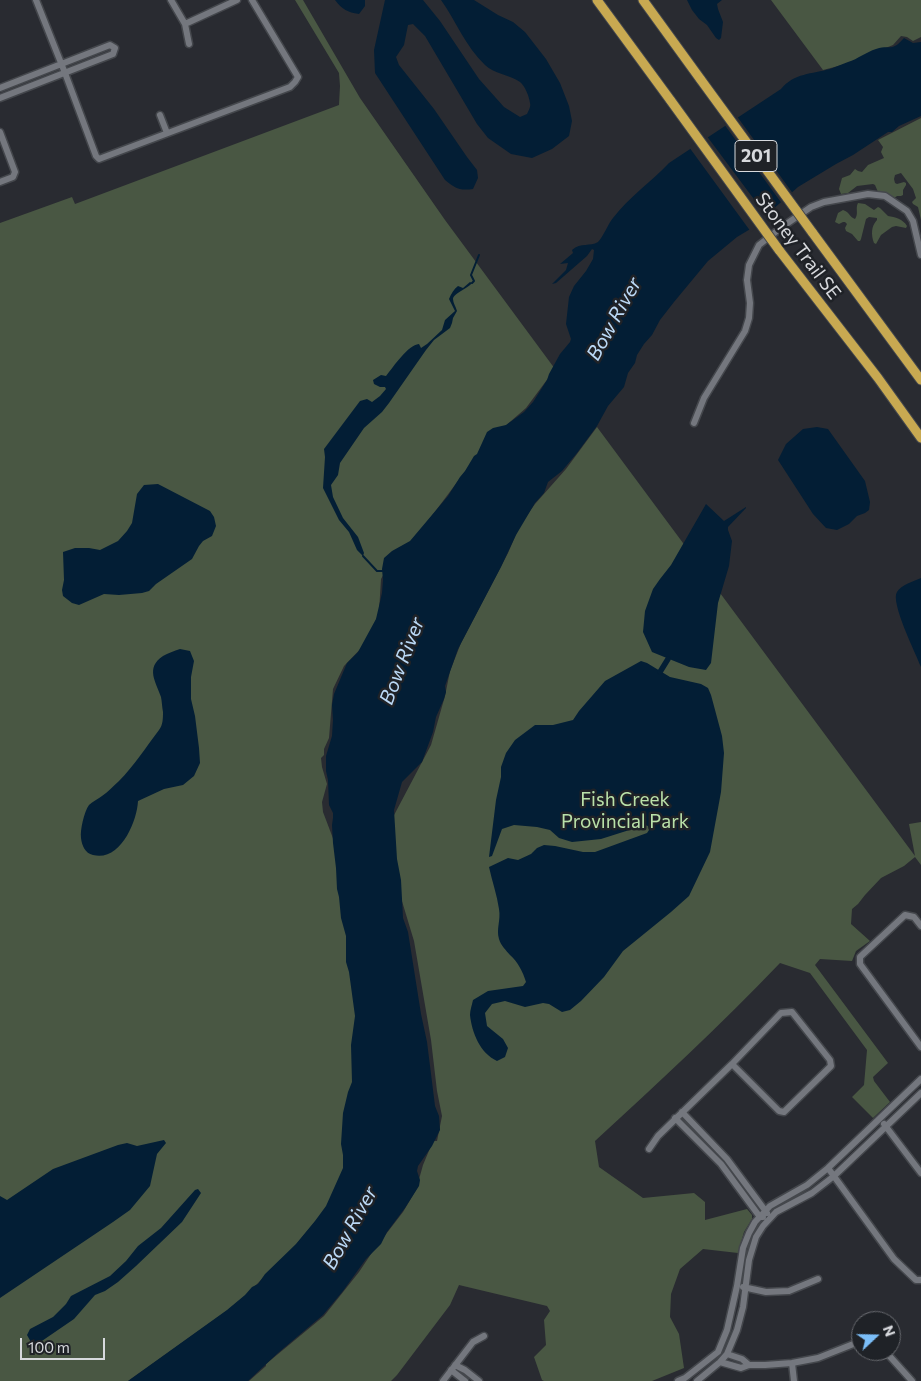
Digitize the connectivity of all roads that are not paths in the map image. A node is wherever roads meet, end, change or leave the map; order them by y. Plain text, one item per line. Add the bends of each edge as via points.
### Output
1 (36, 0) edge
2 (170, 0) edge
3 (237, 0) edge
4 (252, 0) edge
5 (597, 0) edge
6 (643, 0) edge
7 (185, 24) junction
8 (189, 44) dead end
9 (62, 63) junction
10 (65, 73) junction
11 (0, 88) edge
12 (0, 98) edge
13 (160, 115) dead end
14 (0, 132) edge
15 (167, 132) junction
16 (0, 182) edge
17 (921, 255) edge
18 (921, 380) edge
19 (694, 423) dead end
20 (921, 438) edge
21 (921, 926) edge
22 (918, 1037) edge
23 (921, 1047) edge
24 (732, 1064) junction
25 (921, 1079) edge
26 (921, 1093) edge
27 (679, 1115) junction
28 (880, 1118) junction
29 (886, 1126) junction
30 (649, 1149) dead end
31 (727, 1159) junction
32 (721, 1164) junction
33 (828, 1168) junction
34 (921, 1173) edge
35 (834, 1176) junction
36 (766, 1211) junction
37 (760, 1217) junction
38 (770, 1218) junction
39 (818, 1278) dead end
40 (921, 1280) edge
41 (737, 1286) junction
42 (745, 1288) junction
43 (484, 1336) dead end
44 (851, 1345) edge
45 (726, 1354) junction
46 (894, 1361) edge
47 (720, 1362) junction
48 (792, 1363) junction
49 (749, 1365) junction
50 (453, 1368) junction
51 (442, 1381) edge
52 (465, 1381) edge
53 (479, 1381) edge
54 (678, 1381) edge
55 (697, 1381) edge
56 (794, 1381) edge
57 (912, 1381) edge

1 - 9 street
2 - 7 street
3 - 7 street
4 - 15 street via 298,76 295,82 290,87
5 - 20 highway, Stoney Trail SE / 201, bridge
6 - 18 highway, Stoney Trail SE / 201, bridge
7 - 8 street
9 - 10 street
9 - 10 street via 110,45 115,48 113,54
9 - 11 street
10 - 12 street
10 - 15 street via 99,159
13 - 15 street
14 - 16 street via 15,172 14,177
17 - 19 street via 907,210 885,196 868,194 824,202 811,206 782,227 754,253 747,280 750,303 745,331 704,398
21 - 22 street via 914,917 905,915 860,957 860,964
22 - 23 street
24 - 24 street via 779,1111 784,1112 831,1066 830,1060 792,1012 781,1013
24 - 27 street
25 - 28 street
26 - 29 street
27 - 30 street
27 - 31 street
27 - 32 street
28 - 29 street
28 - 33 street
29 - 34 street
29 - 35 street
31 - 32 street
31 - 36 street
32 - 37 street
33 - 35 street
33 - 36 street
35 - 38 street
35 - 40 street via 894,1259 916,1280
36 - 37 street
36 - 38 street
37 - 38 street
37 - 41 street via 743,1248
38 - 42 street via 756,1237
39 - 42 street via 789,1291 766,1292
41 - 42 street
41 - 54 street via 727,1330 718,1352
42 - 45 street via 737,1330
43 - 50 street via 473,1342
44 - 48 street via 818,1358
45 - 47 street
45 - 49 street
46 - 57 street
47 - 49 street via 741,1368
47 - 55 street
48 - 49 street
48 - 56 street
50 - 51 street
50 - 52 street
50 - 53 street via 465,1370

